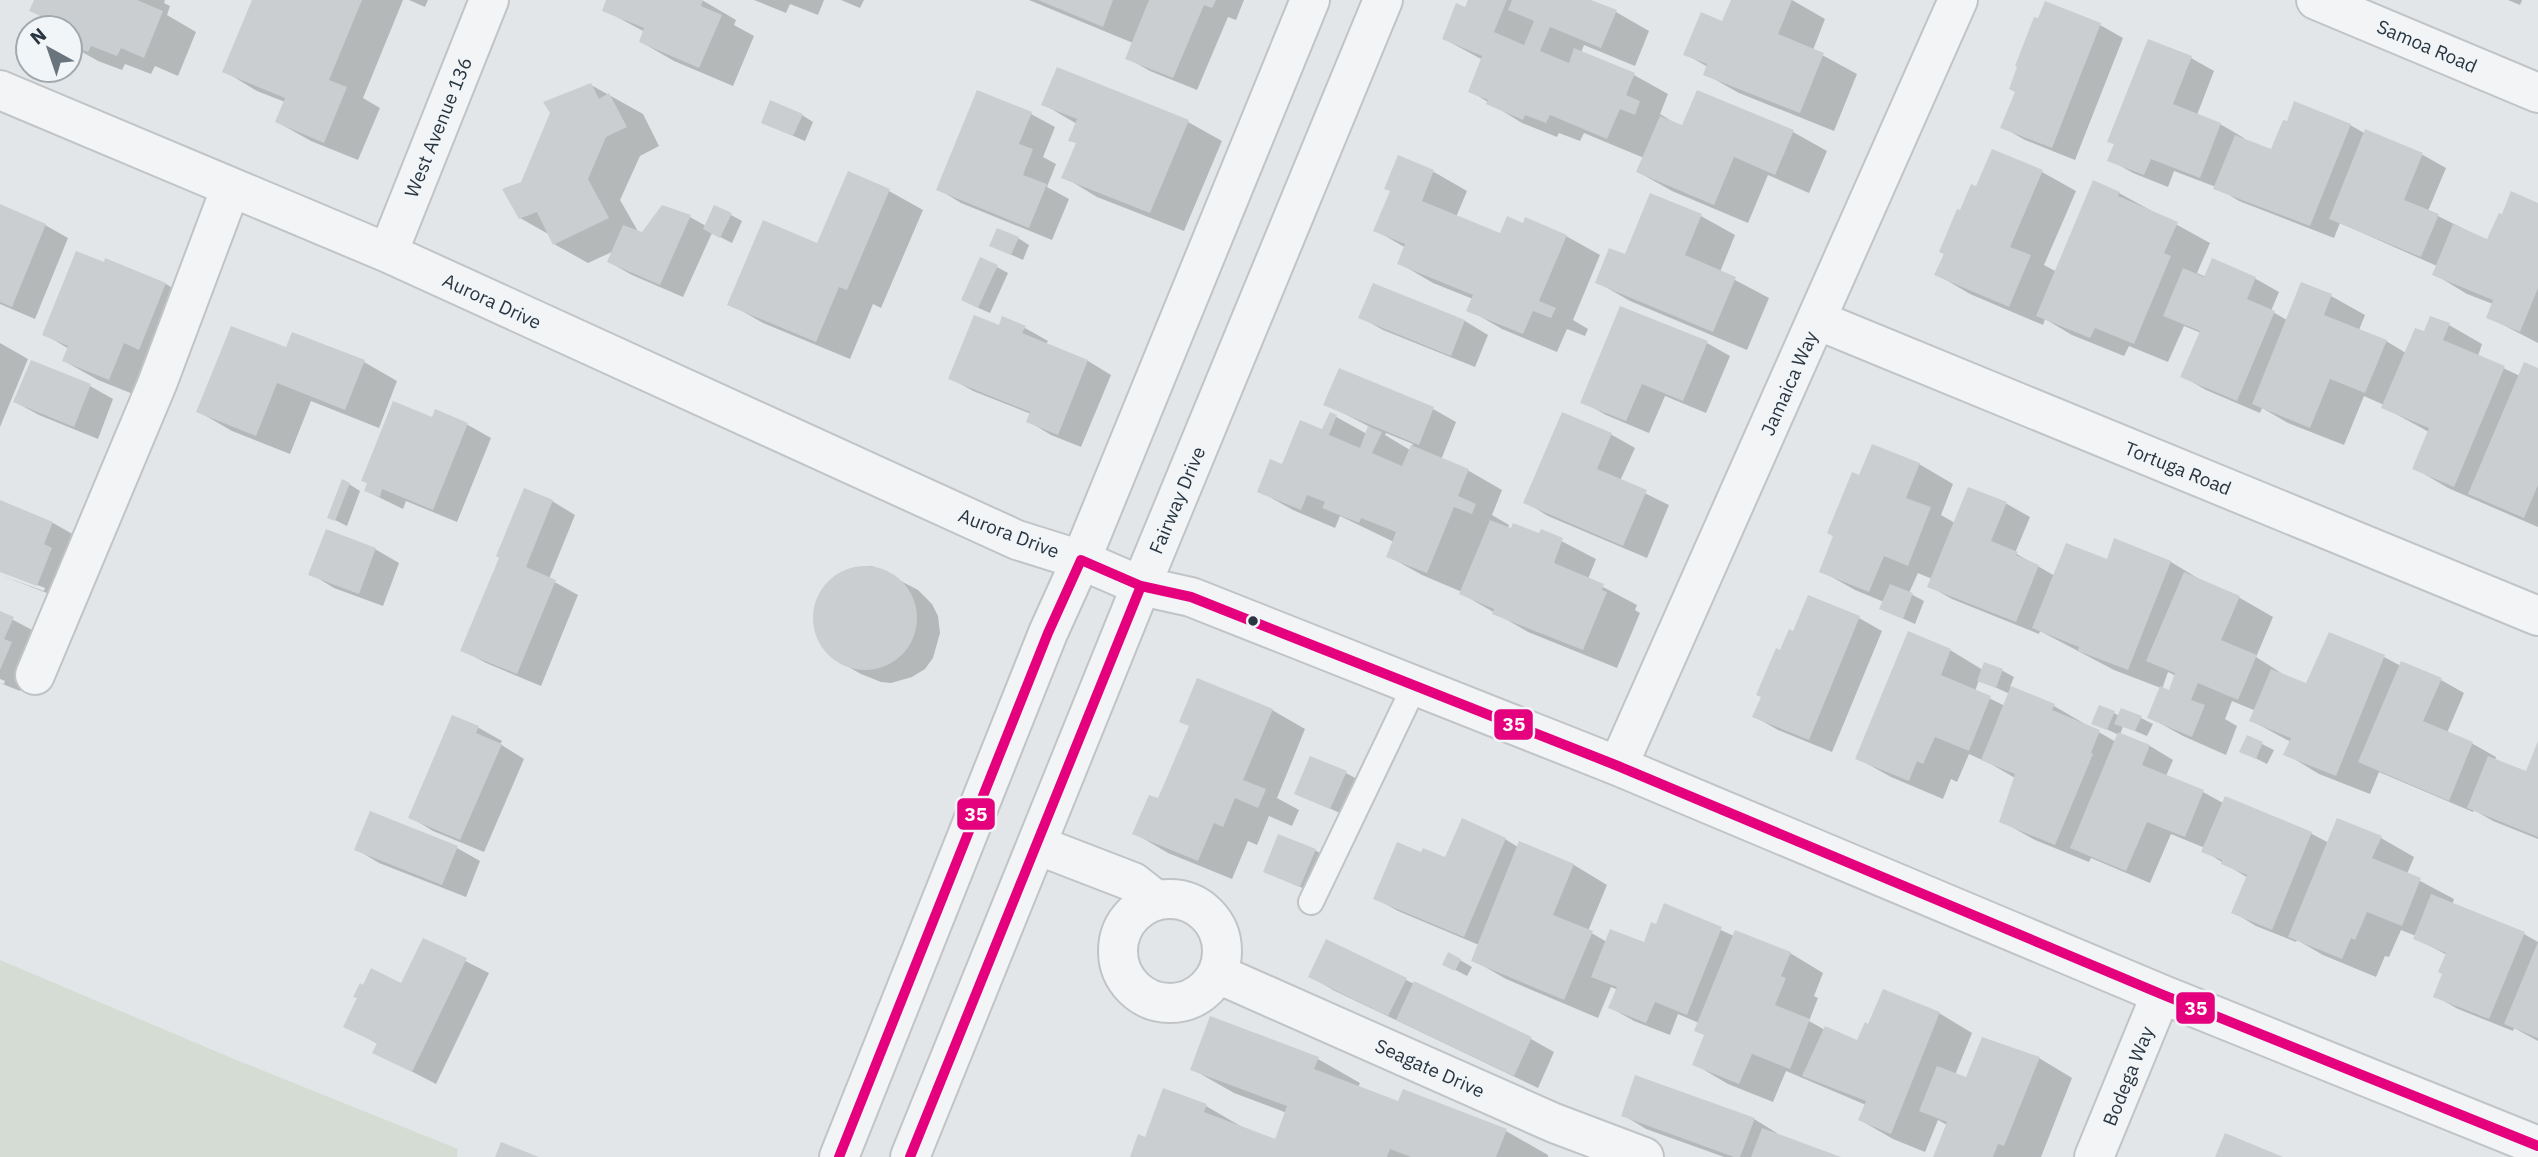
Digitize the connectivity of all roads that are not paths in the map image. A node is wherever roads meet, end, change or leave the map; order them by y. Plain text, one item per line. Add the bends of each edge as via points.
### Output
1 (489, 0) edge
2 (1310, 0) edge
3 (1383, 0) edge
4 (1958, 0) edge
5 (2316, 0) edge
6 (0, 90) edge
7 (2538, 93) edge
8 (231, 187) junction
9 (388, 253) junction
10 (1817, 320) junction
11 (1081, 560) junction
12 (1141, 586) junction
13 (2538, 616) edge
14 (35, 675) dead end
15 (1415, 685) junction
16 (1619, 766) junction
17 (1037, 845) junction
18 (1156, 900) junction
19 (1311, 902) dead end
20 (1218, 974) junction
21 (2161, 995) junction
22 (2538, 1146) edge
23 (839, 1157) edge
24 (910, 1157) edge
25 (1644, 1157) edge
26 (2094, 1157) edge

1 - 9 street, West Avenue 136
2 - 11 street
3 - 12 street, Fairway Drive
4 - 10 street, Jamaica Way
5 - 7 street, Samoa Road
6 - 8 street, Aurora Drive
8 - 9 street, Aurora Drive
8 - 14 street via 157,384
9 - 11 street, Aurora Drive via 1017,540
10 - 13 street, Tortuga Road
10 - 16 street, Jamaica Way
11 - 12 street, Aurora Drive
11 - 23 street
12 - 15 street, Aurora Drive via 1191,597
12 - 17 street, Fairway Drive
15 - 16 street, Aurora Drive
15 - 19 lane
16 - 21 street, Aurora Drive
17 - 18 street via 1133,883
17 - 24 street, Fairway Drive
18 - 20 street via 1190,902 1205,911 1222,940
18 - 20 street via 1128,919 1120,934 1119,968 1127,983 1157,1003 1175,1004 1193,999
20 - 25 street, Seagate Drive via 1554,1123
21 - 22 street, Aurora Drive
21 - 26 street, Bodega Way

